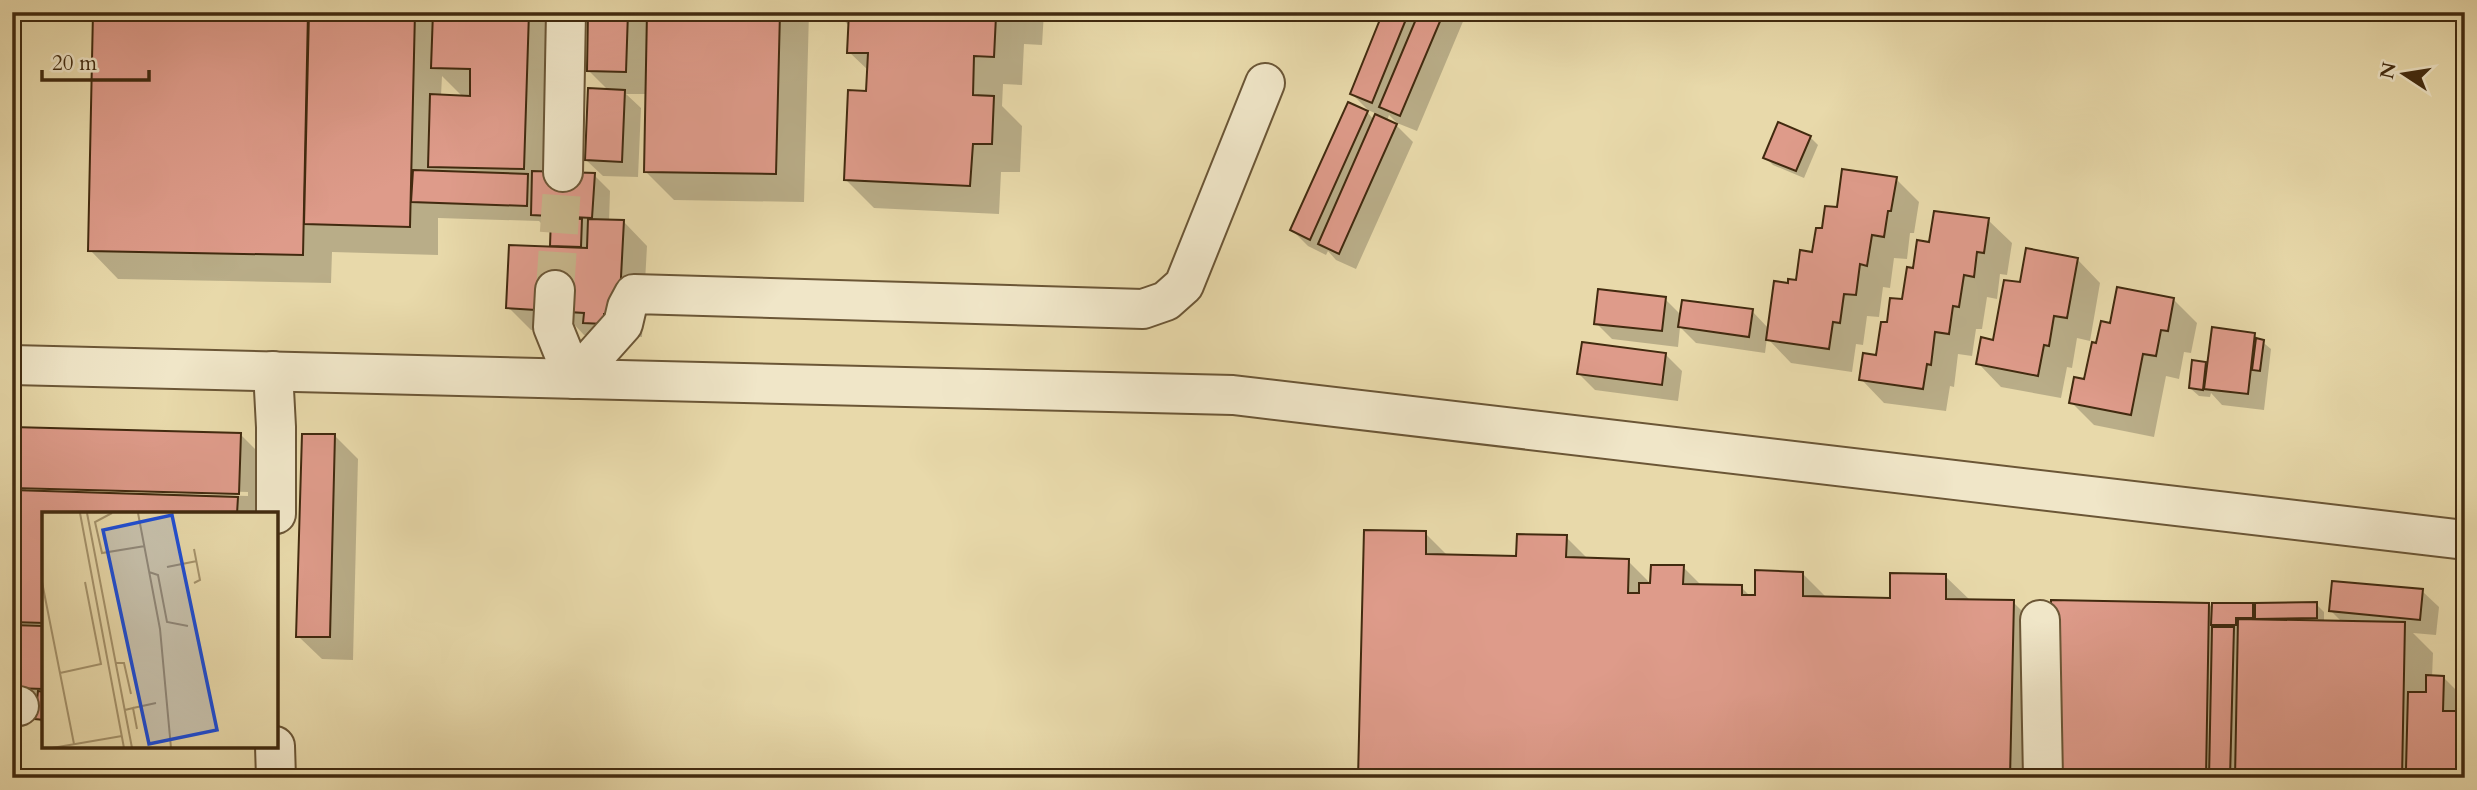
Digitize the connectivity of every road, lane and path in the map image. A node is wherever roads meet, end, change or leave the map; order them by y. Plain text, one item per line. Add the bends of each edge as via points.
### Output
1 (566, 12) edge
2 (1265, 83) dead end
3 (563, 172) tunnel mouth
4 (555, 290) tunnel mouth
5 (12, 365) edge
6 (273, 371) junction
7 (574, 379) junction
8 (276, 512) edge
9 (2465, 540) edge
10 (2040, 620) dead end
11 (275, 748) edge
12 (276, 778) edge
13 (2043, 778) edge

1 - 3 lane
2 - 7 lane via 1184,285 1166,301 1143,309 634,295 623,324
4 - 7 lane via 553,327
5 - 6 lane
6 - 7 lane
6 - 8 lane
7 - 9 lane via 1233,395
10 - 13 lane
11 - 12 lane

